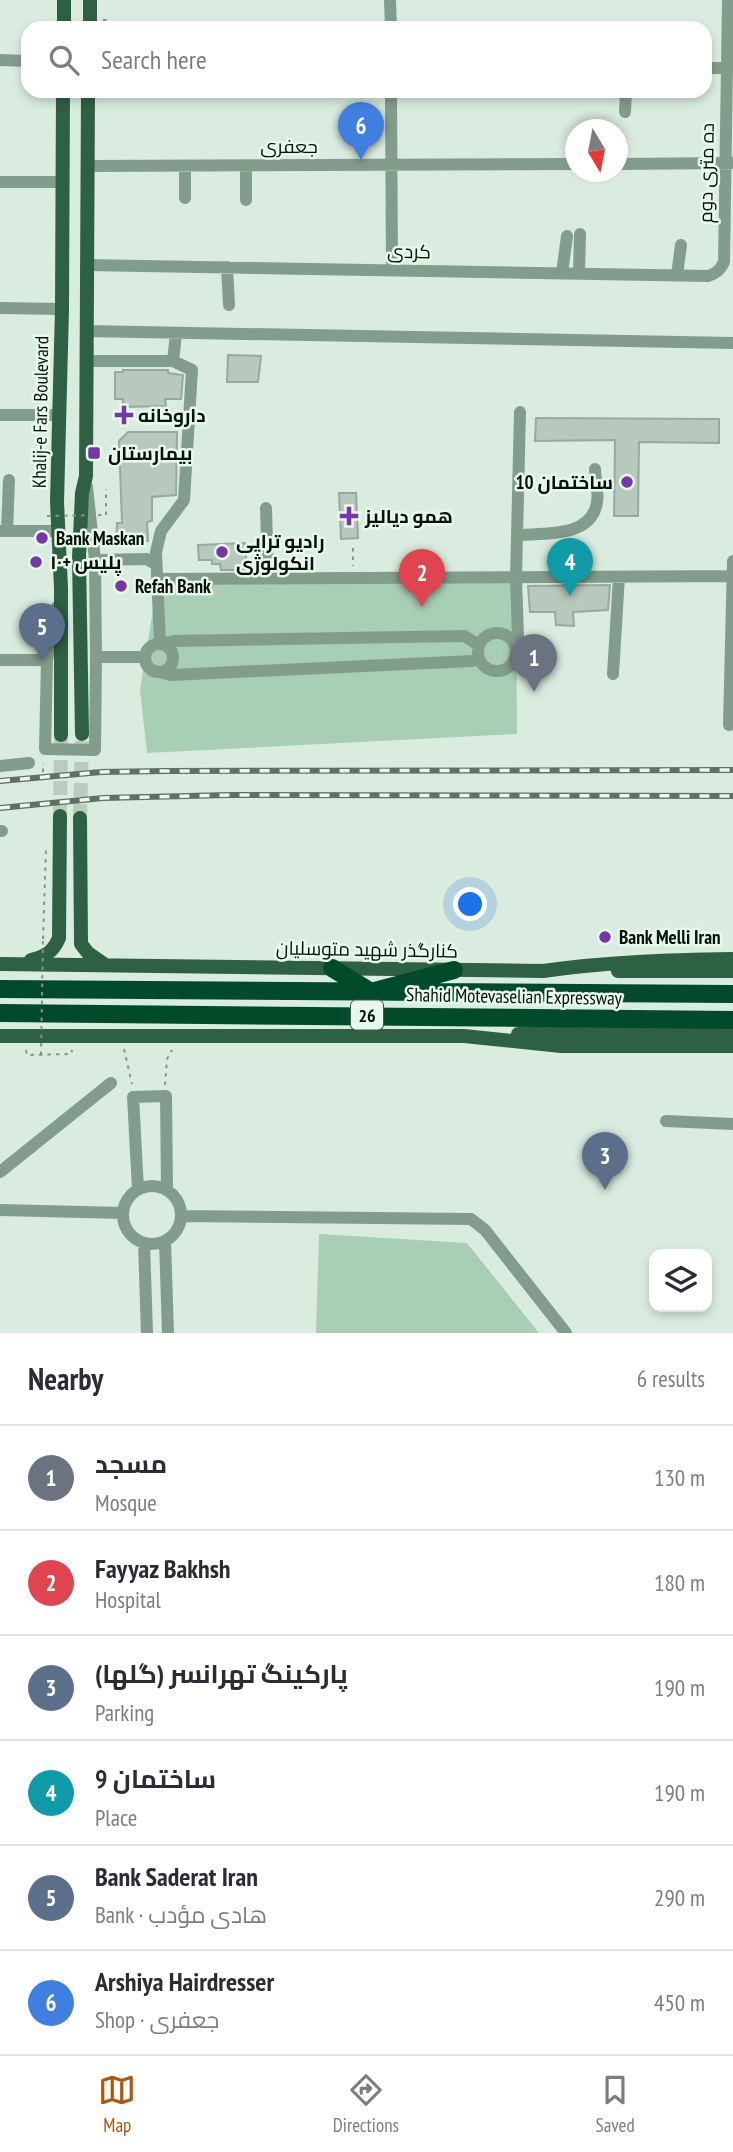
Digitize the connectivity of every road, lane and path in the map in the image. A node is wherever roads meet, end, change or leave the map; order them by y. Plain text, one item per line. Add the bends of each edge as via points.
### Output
1 (64, 0) edge
2 (90, 0) edge
3 (390, 0) edge
4 (728, 0) edge
5 (64, 21) edge
6 (90, 21) edge
7 (391, 21) edge
8 (0, 60) edge
9 (21, 61) edge
10 (712, 68) edge
11 (730, 68) edge
12 (63, 98) edge
13 (88, 98) edge
14 (391, 98) edge
15 (626, 98) edge
16 (625, 112) dead end
17 (729, 163) edge
18 (565, 164) edge
19 (628, 164) edge
20 (391, 165) junction
21 (87, 166) junction
22 (185, 166) junction
23 (246, 166) junction
24 (0, 182) edge
25 (63, 183) junction
26 (185, 198) dead end
27 (246, 200) dead end
28 (681, 245) dead end
29 (724, 262) joint
30 (86, 265) junction
31 (227, 267) junction
32 (391, 270) junction
33 (562, 273) junction
34 (579, 273) junction
35 (677, 275) junction
36 (229, 304) dead end
37 (0, 308) edge
38 (62, 309) junction
39 (86, 331) junction
40 (176, 334) junction
41 (733, 343) edge
42 (86, 361) junction
43 (173, 361) junction
44 (520, 412) dead end
45 (0, 415) edge
46 (58, 415) junction
47 (128, 416) dead end
48 (190, 416) junction
49 (595, 468) dead end
50 (86, 476) junction
51 (9, 480) dead end
52 (106, 489) dead end
53 (266, 508) dead end
54 (47, 516) dead end
55 (3, 531) edge
56 (57, 531) junction
57 (518, 535) junction
58 (353, 548) dead end
59 (95, 560) junction
60 (733, 561) edge
61 (155, 564) junction
62 (733, 576) edge
63 (516, 577) junction
64 (619, 577) junction
65 (268, 578) junction
66 (353, 578) junction
67 (158, 579) junction
68 (61, 588) junction
69 (160, 644) junction
70 (515, 644) junction
71 (479, 652) junction
72 (96, 657) junction
73 (145, 657) junction
74 (0, 660) edge
75 (47, 660) junction
76 (156, 671) junction
77 (613, 674) dead end
78 (729, 726) dead end
79 (82, 734) tunnel mouth
80 (61, 735) tunnel mouth
81 (29, 763) dead end
82 (0, 766) edge
83 (60, 816) tunnel mouth
84 (80, 818) tunnel mouth
85 (46, 848) dead end
86 (733, 959) edge
87 (6, 964) edge
88 (104, 964) junction
89 (332, 968) junction
90 (454, 970) junction
91 (543, 971) junction
92 (733, 971) edge
93 (0, 989) edge
94 (371, 992) junction
95 (733, 994) edge
96 (0, 1013) edge
97 (733, 1020) edge
98 (733, 1033) edge
99 (118, 1035) junction
100 (180, 1035) junction
101 (0, 1036) edge
102 (464, 1036) junction
103 (733, 1046) edge
104 (71, 1054) dead end
105 (27, 1055) dead end
106 (41, 1055) junction
107 (111, 1083) dead end
108 (166, 1096) junction
109 (133, 1097) junction
110 (666, 1121) dead end
111 (733, 1124) edge
112 (0, 1172) edge
113 (138, 1189) junction
114 (167, 1190) junction
115 (0, 1210) edge
116 (123, 1213) junction
117 (182, 1216) junction
118 (165, 1241) junction
119 (144, 1243) junction
120 (147, 1333) edge
121 (168, 1333) edge
122 (566, 1333) edge

1 - 5 main road
2 - 6 main road
3 - 7 street
4 - 11 street, ده متری دوم
8 - 9 street
10 - 11 street
11 - 17 street, ده متری دوم
12 - 25 main road, Khalij-e Fars Boulevard
13 - 21 main road
14 - 20 street
15 - 16 street
17 - 19 street
17 - 29 street, ده متری دوم
18 - 20 street, جعفری
20 - 23 street, جعفری
20 - 32 street
21 - 22 street, جعفری
21 - 30 main road
22 - 23 street, جعفری
22 - 26 street
23 - 27 street
24 - 25 street
25 - 38 main road, Khalij-e Fars Boulevard
28 - 35 street
29 - 35 street, کردی via 715,274
30 - 31 street, کردی
30 - 39 main road
31 - 32 street, کردی
31 - 36 street
32 - 33 street, کردی
33 - 34 street, کردی
33 - 34 street via 573,235
34 - 35 street, کردی
37 - 38 street
38 - 46 main road, Khalij-e Fars Boulevard
39 - 40 street
39 - 42 main road
40 - 41 street
40 - 43 street
42 - 43 street
42 - 50 main road
43 - 48 street via 192,370
44 - 57 street
45 - 46 street
46 - 56 main road, Khalij-e Fars Boulevard
47 - 48 path
48 - 61 street via 184,500 160,531
49 - 57 street via 597,502 589,518 569,532
50 - 59 street
50 - 79 main road via 79,558
51 - 55 street
52 - 54 path, bridge via 106,515
53 - 65 street
55 - 56 street
56 - 68 main road, Khalij-e Fars Boulevard
57 - 63 street
58 - 66 path
59 - 61 street via 147,559
59 - 72 street
60 - 62 street
61 - 67 street
62 - 64 street
62 - 78 street
63 - 64 street
63 - 66 street
63 - 70 street
64 - 77 street
65 - 66 street
65 - 67 street
67 - 69 street
68 - 75 street
68 - 80 main road, Khalij-e Fars Boulevard
69 - 71 street via 464,636
69 - 73 street via 148,648
69 - 76 street via 169,648 173,660 165,670
70 - 71 street via 506,634 493,633 482,640
70 - 71 street via 514,661 505,669 492,670 482,664
71 - 76 street via 472,661 171,675
72 - 73 street
72 - 75 street, bridge via 95,750 45,749
73 - 76 street
74 - 75 street
81 - 82 street
83 - 87 main road via 60,938 45,956
84 - 88 main road via 82,944
85 - 106 path, bridge
86 - 91 main road, کنارگذر شهید متوسلیان via 655,960
87 - 88 main road, کنارگذر شهید متوسلیان
88 - 89 main road, کنارگذر شهید متوسلیان
89 - 90 main road, کنارگذر شهید متوسلیان
89 - 94 highway
90 - 91 main road, کنارگذر شهید متوسلیان
90 - 94 highway
91 - 92 main road
93 - 94 highway, Shahid Motevaselian Expressway / 26
94 - 95 highway, Shahid Motevaselian Expressway / 26
96 - 97 highway, Shahid Motevaselian Expressway / 26
98 - 102 main road
99 - 100 main road
99 - 101 main road
99 - 109 path via 128,1056
100 - 102 main road
100 - 108 path via 167,1059
102 - 103 main road via 561,1046
104 - 106 path
105 - 106 path
107 - 112 street
108 - 109 street
108 - 114 street
109 - 113 street
110 - 111 street
113 - 114 street
113 - 116 street
114 - 117 street via 178,1201
115 - 116 street
116 - 119 street via 128,1231
117 - 118 street via 177,1231
117 - 122 street via 471,1219 485,1230
118 - 119 street
118 - 121 street
119 - 120 street

